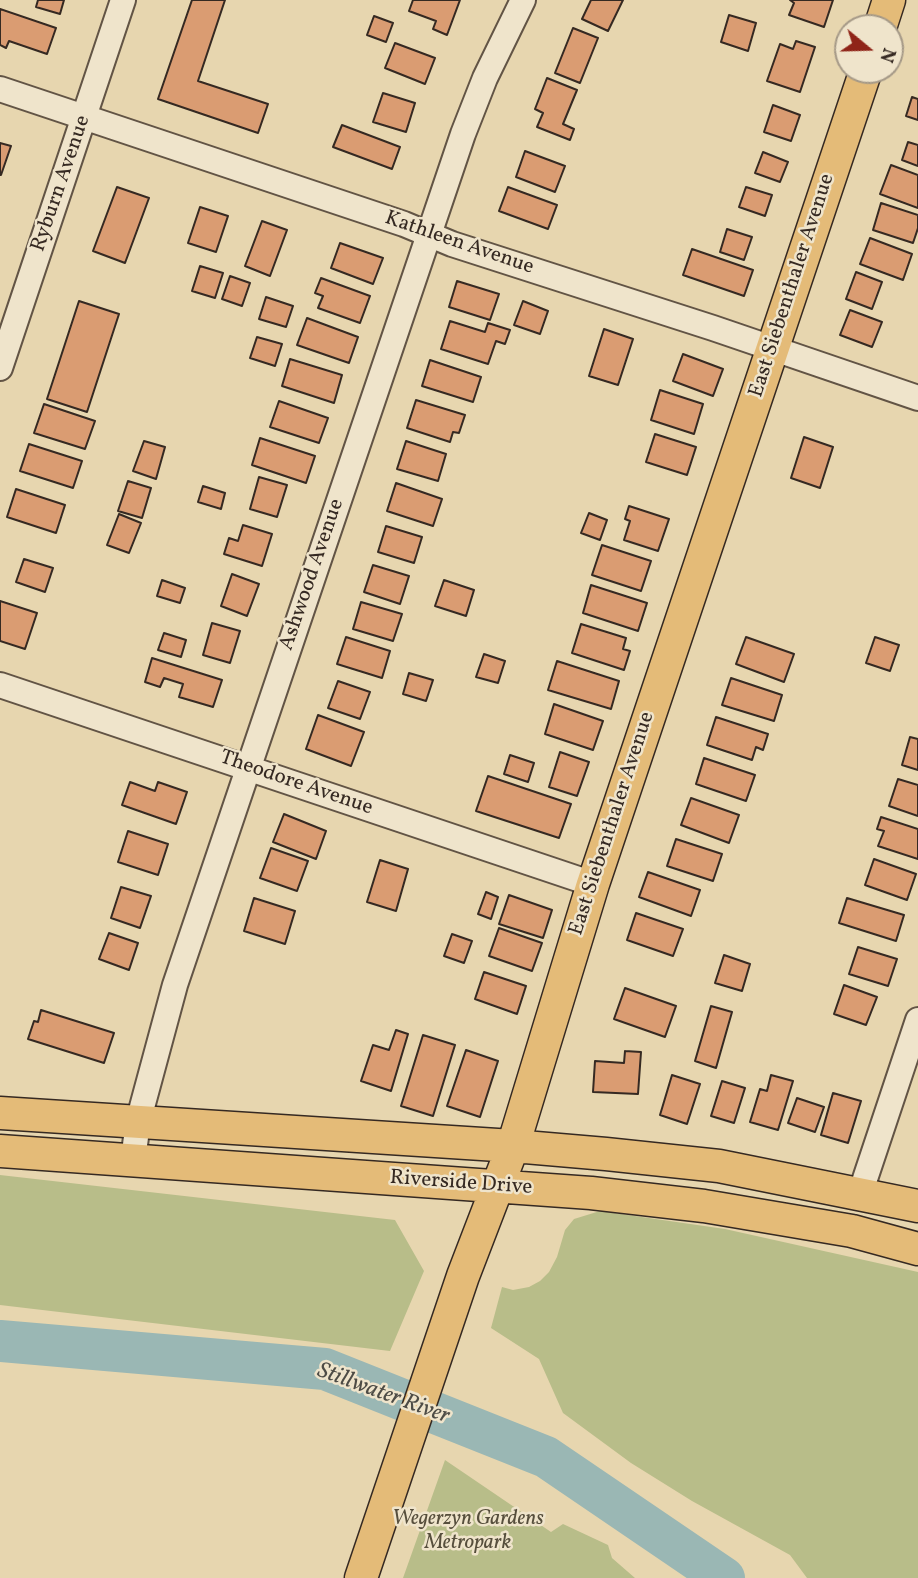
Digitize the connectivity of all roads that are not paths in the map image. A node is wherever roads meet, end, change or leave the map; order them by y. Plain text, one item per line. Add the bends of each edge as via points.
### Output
1 (123, 0) edge
2 (523, 0) edge
3 (861, 84) edge
4 (0, 89) edge
5 (84, 117) junction
6 (428, 234) junction
7 (772, 348) junction
8 (0, 368) edge
9 (918, 398) edge
10 (0, 685) edge
11 (248, 768) junction
12 (593, 884) junction
13 (918, 1020) edge
14 (0, 1113) edge
15 (138, 1122) junction
16 (513, 1146) junction
17 (0, 1151) edge
18 (134, 1160) junction
19 (499, 1186) junction
20 (860, 1194) junction
21 (918, 1206) edge
22 (918, 1249) edge
23 (363, 1573) edge

1 - 5 street, Ryburn Avenue
2 - 6 street, Ashwood Avenue via 485,78
3 - 7 main road, East Siebenthaler Avenue
4 - 5 street, Kathleen Avenue
5 - 6 street, Kathleen Avenue
5 - 8 street, Ryburn Avenue
6 - 7 street, Kathleen Avenue
6 - 11 street, Ashwood Avenue
7 - 9 street, Kathleen Avenue
7 - 12 main road, East Siebenthaler Avenue
10 - 11 street, Theodore Avenue
11 - 12 street, Theodore Avenue
11 - 15 street, Ashwood Avenue via 175,985
12 - 16 main road, East Siebenthaler Avenue
13 - 20 street
14 - 15 main road, Riverside Drive
15 - 16 main road, Riverside Drive
15 - 18 street, Ashwood Avenue
16 - 19 main road, East Siebenthaler Avenue
16 - 20 main road, Riverside Drive via 719,1166
17 - 18 main road, Riverside Drive
18 - 19 main road, Riverside Drive
19 - 22 main road, Riverside Drive via 704,1206 852,1231
19 - 23 main road, East Siebenthaler Avenue via 463,1276
20 - 21 main road, Riverside Drive

